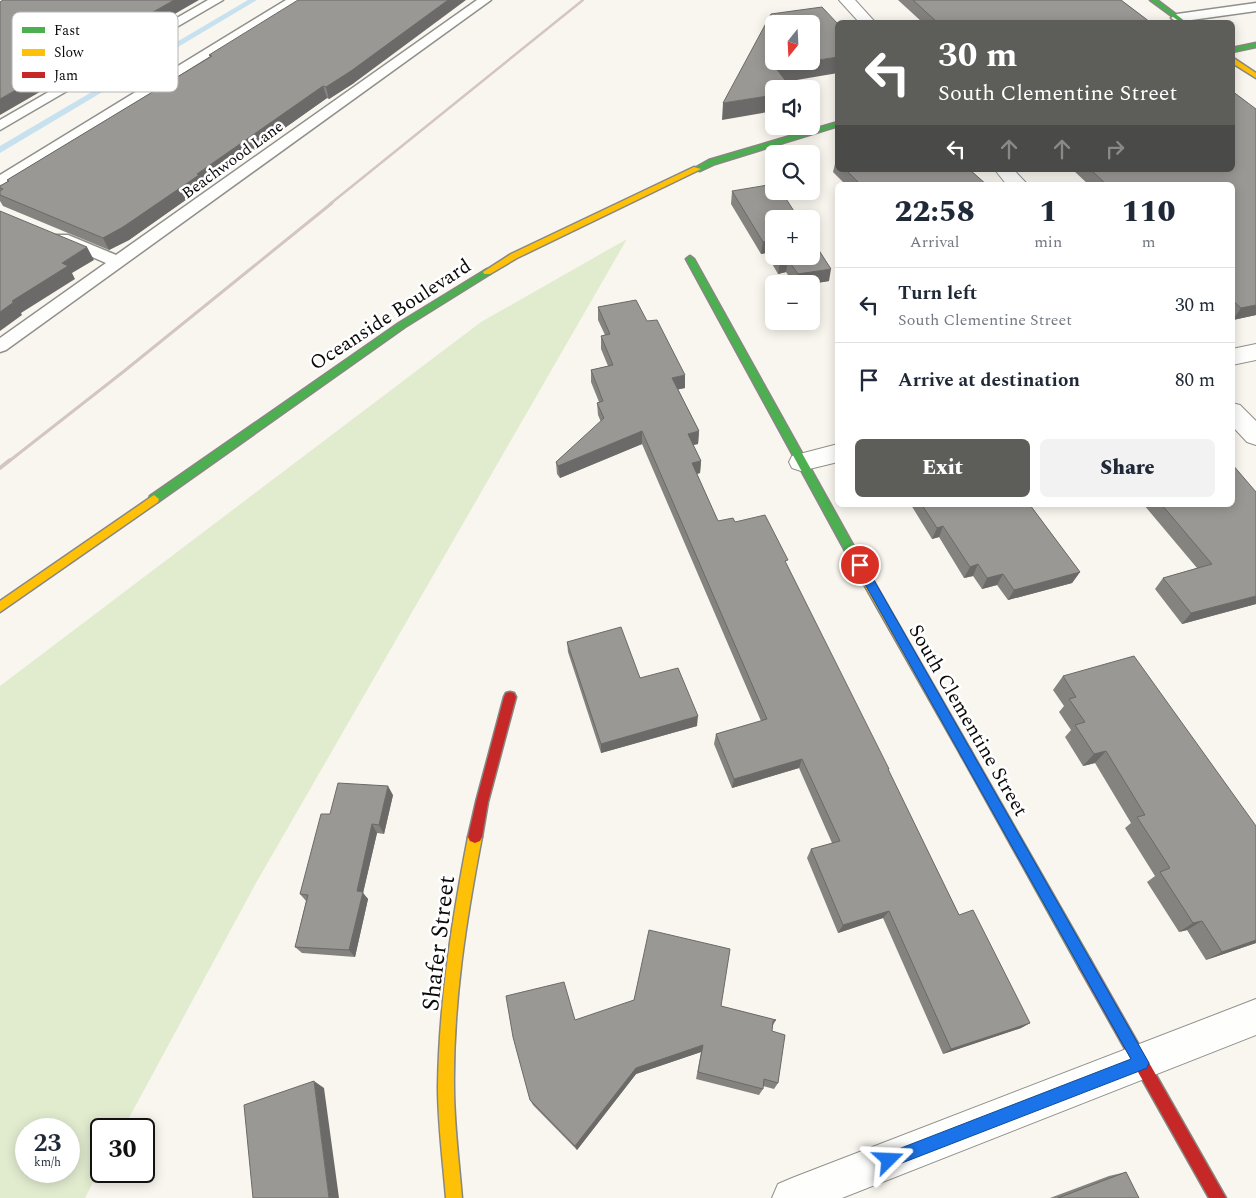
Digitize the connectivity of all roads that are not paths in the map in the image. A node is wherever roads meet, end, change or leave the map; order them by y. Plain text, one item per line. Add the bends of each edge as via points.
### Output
1 (216, 0) edge
2 (294, 0) edge
3 (484, 0) edge
4 (847, 0) edge
5 (1153, 0) edge
6 (1256, 7) edge
7 (865, 20) edge
8 (1180, 20) edge
9 (178, 22) edge
10 (1256, 45) edge
11 (1235, 49) edge
12 (1235, 61) edge
13 (178, 71) edge
14 (1256, 76) edge
15 (58, 92) edge
16 (145, 92) edge
17 (835, 125) edge
18 (0, 126) edge
19 (1006, 172) edge
20 (0, 181) edge
21 (1015, 182) edge
22 (45, 231) edge
23 (690, 259) dead end
24 (118, 262) junction
25 (0, 346) edge
26 (1256, 352) edge
27 (1235, 356) edge
28 (1235, 414) edge
29 (1256, 436) edge
30 (835, 454) edge
31 (801, 462) junction
32 (0, 607) edge
33 (510, 697) dead end
34 (1256, 1017) edge
35 (1142, 1063) junction
36 (838, 1190) edge
37 (454, 1198) edge
38 (792, 1198) edge
39 (1218, 1198) edge

1 - 9 lane
2 - 13 lane
3 - 24 lane, Beachwood Lane
4 - 7 street
5 - 8 street
6 - 8 lane
10 - 11 street
12 - 14 street
15 - 18 lane
16 - 20 lane
17 - 32 street, Oceanside Boulevard via 712,162 514,256 402,325
19 - 21 street
22 - 24 lane
23 - 31 street, South Clementine Street
24 - 25 lane, Beachwood Lane
26 - 27 street
28 - 29 street
30 - 31 street
31 - 35 street, South Clementine Street
33 - 37 street, Shafer Street via 482,802 462,906 446,1088
34 - 35 street
35 - 36 street
35 - 39 street, South Clementine Street
36 - 38 street

